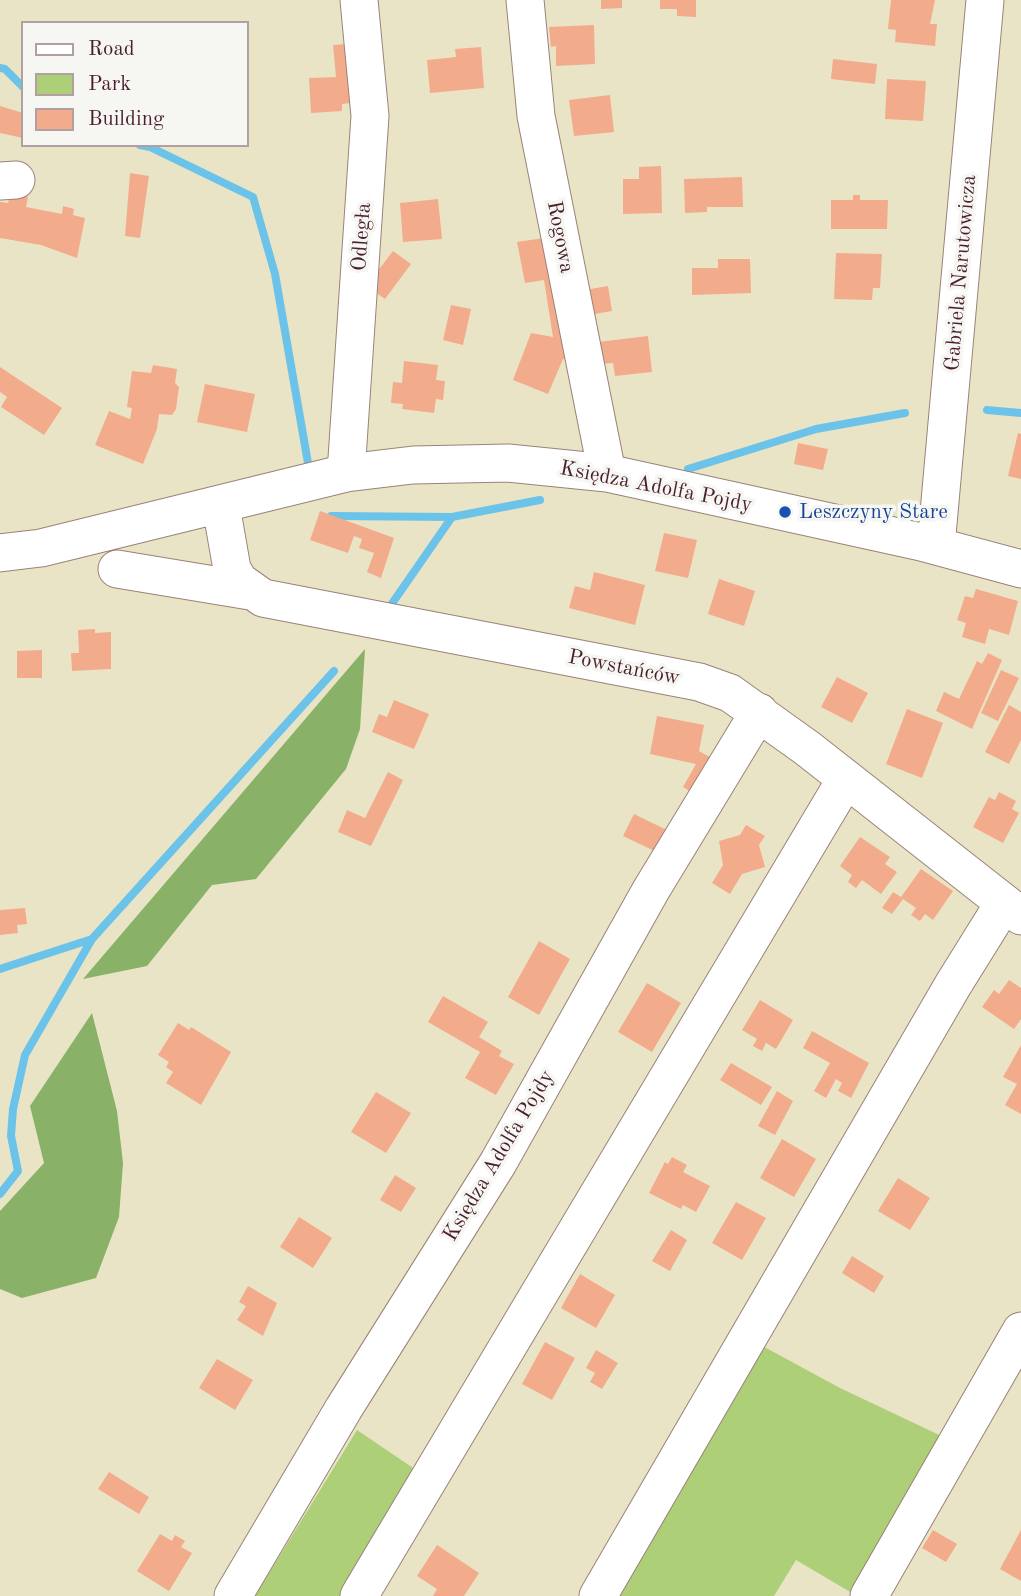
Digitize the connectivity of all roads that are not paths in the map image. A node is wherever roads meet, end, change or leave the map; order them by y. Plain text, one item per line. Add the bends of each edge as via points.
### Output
1 (359, 0) edge
2 (525, 0) edge
3 (985, 0) edge
4 (346, 473) junction
5 (607, 473) junction
6 (220, 506) junction
7 (936, 546) junction
8 (0, 553) edge
9 (117, 569) dead end
10 (1021, 569) edge
11 (250, 591) junction
12 (759, 712) junction
13 (846, 779) junction
14 (1013, 910) edge
15 (1021, 1331) edge
16 (233, 1596) edge
17 (359, 1596) edge
18 (598, 1596) edge
19 (869, 1596) edge

1 - 4 street, Odległa via 370,116
2 - 5 street, Rogowa via 537,116
3 - 7 street, Gabriela Narutowicza
4 - 5 street, Księdza Adolfa Pojdy via 412,465 497,463
4 - 6 street, Księdza Adolfa Pojdy
5 - 7 street, Księdza Adolfa Pojdy
6 - 8 street, Księdza Adolfa Pojdy via 41,548
6 - 11 street via 232,569
7 - 10 street, Księdza Adolfa Pojdy
9 - 11 street, Powstańców
11 - 12 street, Powstańców via 279,602 699,682 730,693
12 - 13 street, Powstańców
12 - 16 street, Księdza Adolfa Pojdy via 651,890 498,1163
13 - 14 street, Powstańców
13 - 17 street
14 - 18 street via 953,985
15 - 19 street

